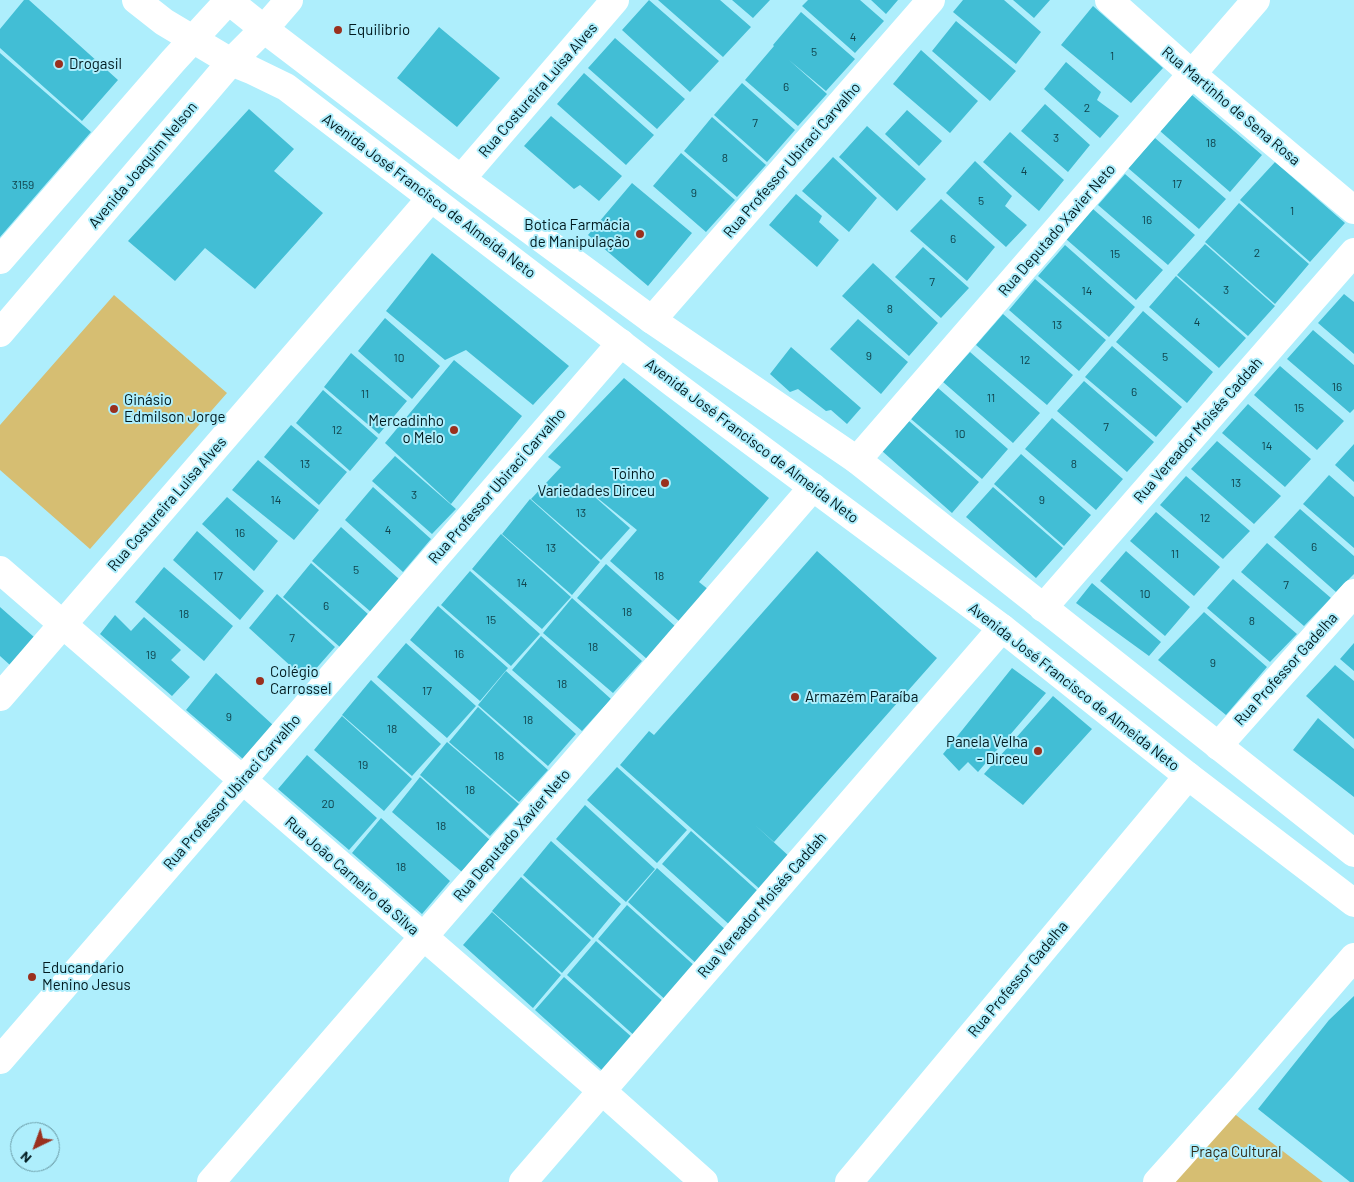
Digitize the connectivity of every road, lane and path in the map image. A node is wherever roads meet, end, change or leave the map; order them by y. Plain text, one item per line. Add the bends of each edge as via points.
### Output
1 (136, 0) edge
2 (229, 0) edge
3 (289, 0) edge
4 (615, 0) edge
5 (931, 0) edge
6 (1109, 0) edge
7 (1256, 0) edge
8 (264, 29) junction
9 (192, 40) junction
10 (231, 62) junction
11 (1192, 74) junction
12 (461, 179) junction
13 (431, 198) junction
14 (1354, 210) edge
15 (1354, 252) edge
16 (0, 260) edge
17 (652, 320) junction
18 (0, 333) edge
19 (621, 343) junction
20 (858, 460) junction
21 (813, 487) junction
22 (0, 570) edge
23 (1354, 593) edge
24 (1043, 608) junction
25 (62, 625) junction
26 (1002, 628) junction
27 (0, 697) edge
28 (1218, 746) junction
29 (1188, 776) junction
30 (242, 781) junction
31 (1354, 853) edge
32 (1354, 903) edge
33 (423, 937) junction
34 (1354, 957) edge
35 (0, 1060) edge
36 (602, 1091) junction
37 (211, 1182) edge
38 (523, 1182) edge
39 (704, 1182) edge
40 (849, 1182) edge
41 (1157, 1182) edge

1 - 9 street, Avenida José Francisco de Almeida Neto
2 - 8 street
2 - 9 street
3 - 8 street, Avenida Joaquim Nelson
4 - 12 street, Rua Costureira Luisa Alves
5 - 17 street, Rua Professor Ubiraci Carvalho
6 - 11 street, Rua Martinho de Sena Rosa
7 - 11 street, Rua Deputado Xavier Neto
8 - 10 street, Avenida Joaquim Nelson
8 - 12 street
9 - 10 street, Avenida José Francisco de Almeida Neto
9 - 16 street
10 - 13 street, Avenida José Francisco de Almeida Neto via 286,87
10 - 18 street, Avenida Joaquim Nelson
11 - 14 street, Rua Martinho de Sena Rosa
11 - 20 street, Rua Deputado Xavier Neto
12 - 17 street
13 - 19 street, Avenida José Francisco de Almeida Neto
13 - 25 street, Rua Costureira Luisa Alves
15 - 24 street, Rua Vereador Moisés Caddah
17 - 20 street
19 - 21 street, Avenida José Francisco de Almeida Neto
19 - 30 street, Rua Professor Ubiraci Carvalho
20 - 24 street
21 - 26 street, Avenida José Francisco de Almeida Neto
21 - 33 street, Rua Deputado Xavier Neto
22 - 25 street, Rua João Carneiro da Silva
23 - 28 street, Rua Professor Gadelha
24 - 28 street
25 - 27 street, Rua Costureira Luisa Alves
25 - 30 street, Rua João Carneiro da Silva
26 - 29 street, Avenida José Francisco de Almeida Neto
26 - 36 street, Rua Vereador Moisés Caddah
28 - 31 street
29 - 32 street, Avenida José Francisco de Almeida Neto
29 - 40 street, Rua Professor Gadelha
30 - 33 street, Rua João Carneiro da Silva
30 - 35 street, Rua Professor Ubiraci Carvalho
33 - 36 street, Rua João Carneiro da Silva
33 - 37 street, Rua Deputado Xavier Neto
34 - 41 street
36 - 38 street, Rua Vereador Moisés Caddah
36 - 39 street, Rua João Carneiro da Silva

